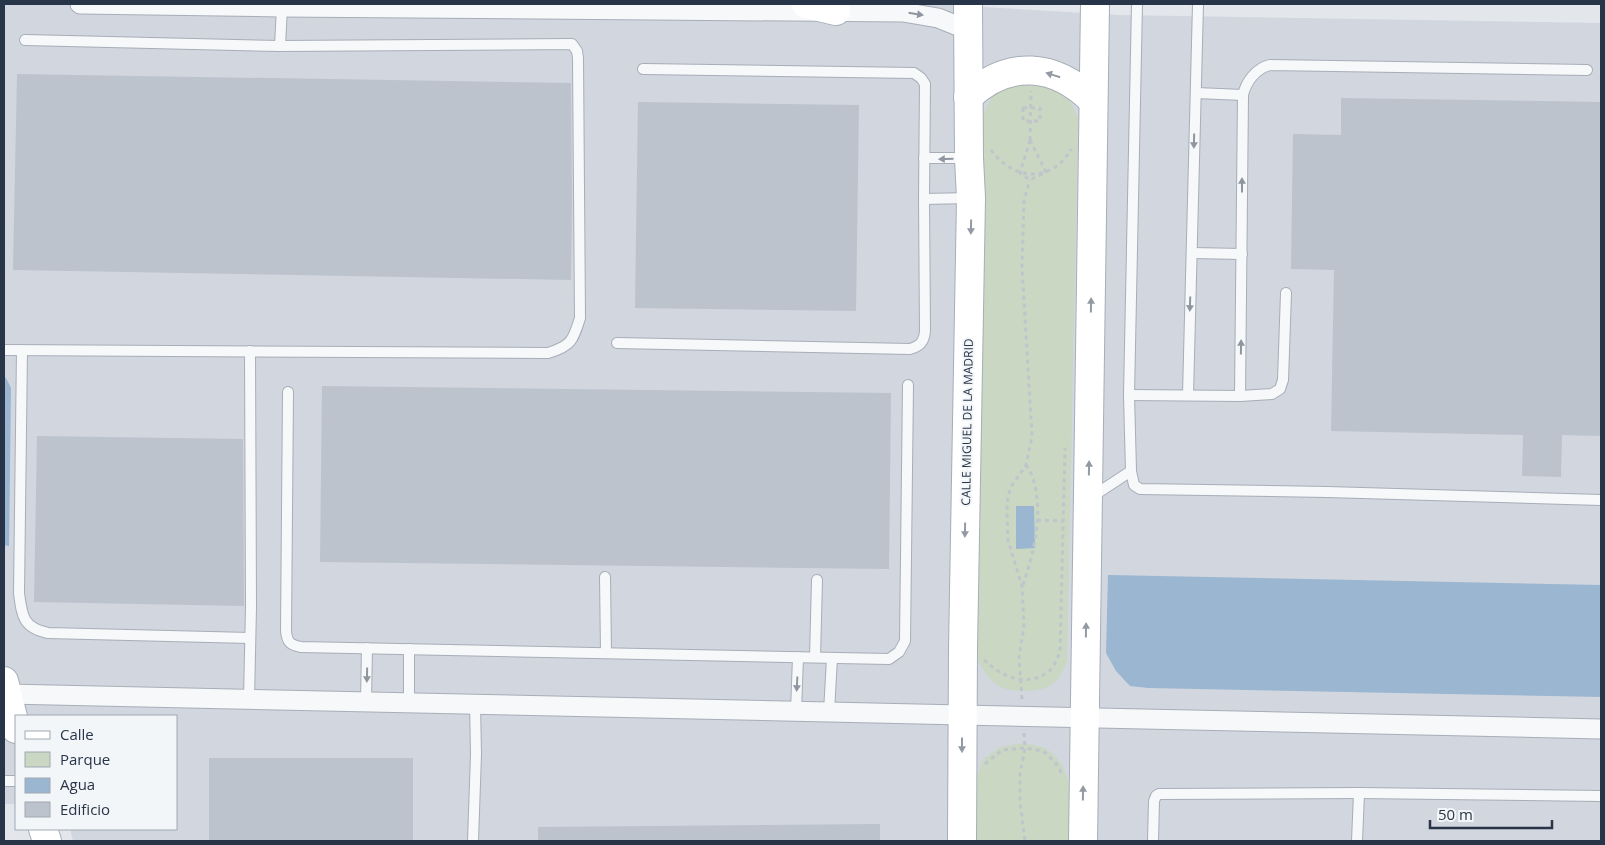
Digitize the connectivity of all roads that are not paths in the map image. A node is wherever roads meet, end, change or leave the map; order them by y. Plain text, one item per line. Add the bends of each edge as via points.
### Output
1 (80, 4) edge
2 (806, 4) edge
3 (1096, 4) edge
4 (1138, 4) edge
5 (1198, 4) edge
6 (282, 7) junction
7 (836, 11) junction
8 (968, 17) edge
9 (25, 40) dead end
10 (280, 46) junction
11 (643, 69) dead end
12 (1587, 70) dead end
13 (1196, 93) junction
14 (1243, 95) junction
15 (968, 97) junction
16 (1093, 101) junction
17 (978, 151) junction
18 (924, 158) junction
19 (971, 198) junction
20 (924, 199) junction
21 (1192, 253) junction
22 (1242, 254) junction
23 (1286, 293) dead end
24 (616, 343) dead end
25 (4, 350) edge
26 (22, 350) junction
27 (250, 351) junction
28 (908, 385) dead end
29 (288, 392) dead end
30 (1130, 395) junction
31 (1188, 395) junction
32 (1240, 396) junction
33 (1131, 471) junction
34 (1088, 499) junction
35 (1601, 500) edge
36 (605, 577) dead end
37 (817, 580) dead end
38 (250, 638) junction
39 (367, 648) junction
40 (409, 649) junction
41 (606, 653) junction
42 (798, 657) junction
43 (815, 658) junction
44 (832, 658) junction
45 (6, 687) edge
46 (249, 699) junction
47 (366, 701) junction
48 (409, 702) junction
49 (475, 704) junction
50 (796, 711) junction
51 (829, 712) junction
52 (962, 715) junction
53 (1084, 717) junction
54 (15, 725) edge
55 (1601, 729) edge
56 (1359, 793) junction
57 (1601, 796) edge
58 (474, 841) edge
59 (962, 841) edge
60 (1083, 841) edge
61 (1152, 841) edge
62 (1357, 841) edge

1 - 6 street
2 - 7 street
3 - 16 street
4 - 30 lane
5 - 13 lane
6 - 7 street
6 - 10 lane
7 -> 8 street
8 - 15 street, CALLE MIGUEL DE LA MADRID
9 - 10 lane
10 - 27 lane via 572,44 578,58 580,318 570,342 548,354
11 - 18 lane via 914,73 924,84
12 - 14 lane via 1270,65 1253,76
13 - 14 lane
13 -> 21 lane
22 -> 14 lane
16 -> 15 street via 1066,79 1030,71 996,76
15 - 17 street, CALLE MIGUEL DE LA MADRID
34 -> 16 street
17 -> 18 lane
17 - 19 street, CALLE MIGUEL DE LA MADRID
18 - 20 lane
19 - 20 lane
19 -> 52 street, CALLE MIGUEL DE LA MADRID
20 - 24 lane via 925,338 915,348
21 - 22 lane
21 -> 31 lane
32 -> 22 lane
23 - 32 lane via 1280,389 1272,394
25 - 26 lane
26 - 27 lane
26 - 38 lane via 19,593 22,613 28,625 36,631 48,633
27 - 38 lane
28 - 44 lane via 905,641 899,652 889,659
29 - 39 lane via 286,638 290,644 301,647
30 - 31 lane
30 - 33 lane
31 - 32 lane
33 - 34 lane
33 - 35 lane via 1134,485 1140,489
53 -> 34 street
36 - 41 lane
37 - 43 lane
38 - 46 lane
39 - 40 lane
39 -> 47 lane
40 - 41 lane
40 - 48 lane
41 - 42 lane
42 - 43 lane
42 -> 50 lane
43 - 44 lane
44 - 51 lane
45 - 46 street
45 - 54 street
46 - 47 street
47 - 48 street
48 - 49 street
49 - 50 street
49 - 58 lane
50 - 51 street
51 - 52 street
52 - 53 street
52 -> 59 street, CALLE MIGUEL DE LA MADRID
53 - 55 street
60 -> 53 street
56 - 57 lane
56 - 61 lane via 1158,794 1154,801
56 - 62 lane

